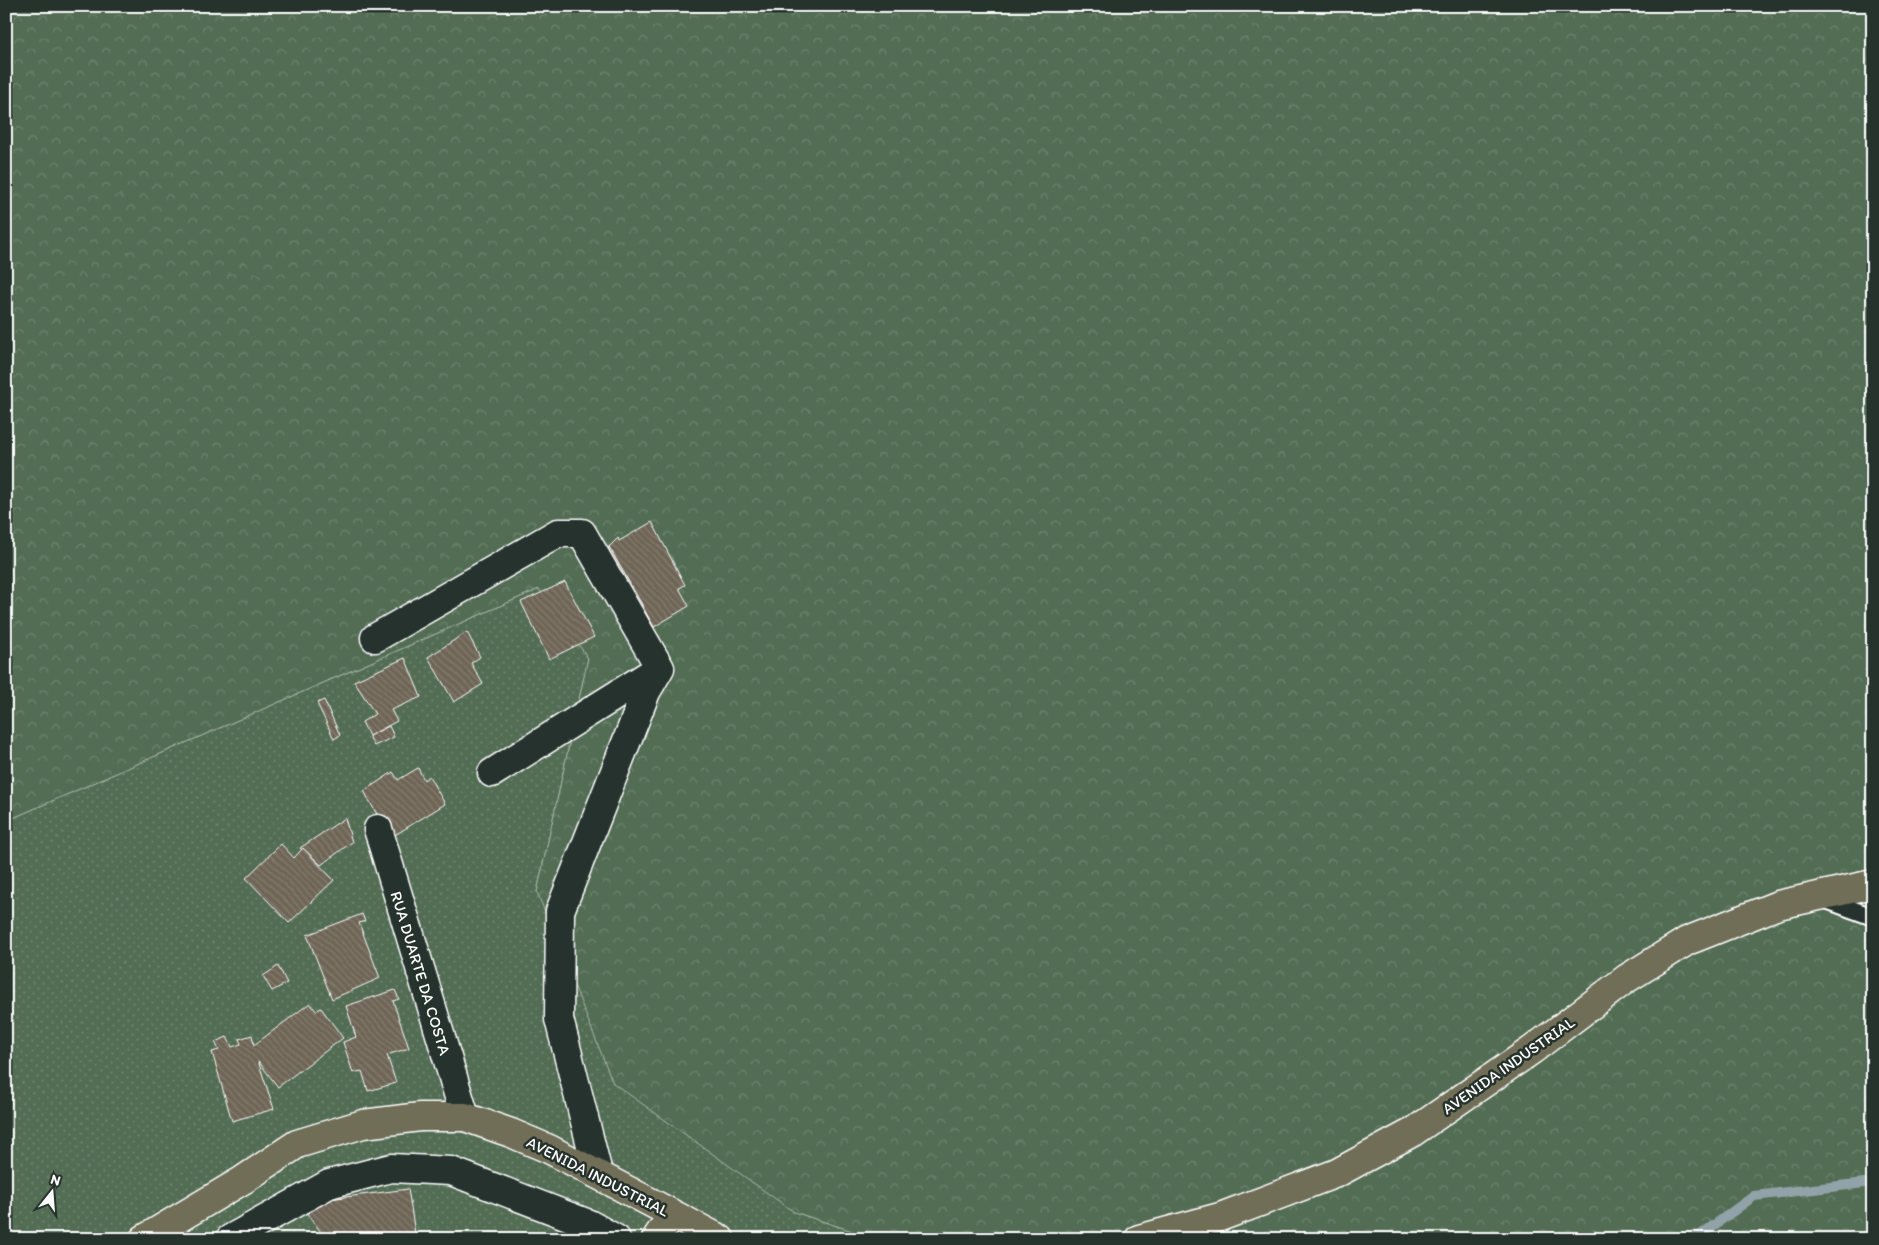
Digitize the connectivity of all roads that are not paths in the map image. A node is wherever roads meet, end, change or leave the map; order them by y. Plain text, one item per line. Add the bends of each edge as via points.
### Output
1 (375, 638) dead end
2 (660, 668) junction
3 (492, 773) dead end
4 (378, 829) dead end
5 (1873, 884) edge
6 (1817, 897) junction
7 (1873, 918) edge
8 (465, 1117) junction
9 (598, 1173) junction
10 (672, 1215) junction
11 (144, 1239) edge
12 (230, 1239) edge
13 (616, 1239) edge
14 (656, 1239) edge
15 (720, 1239) edge
16 (1139, 1239) edge

1 - 2 street via 558,533 582,533
2 - 3 street
2 - 9 street via 646,692 560,911 559,1019
4 - 8 street, RUA DUARTE DA COSTA
5 - 6 main road, AVENIDA INDUSTRIAL
6 - 7 lane
6 - 16 main road, AVENIDA INDUSTRIAL via 1778,905 1687,941 1626,979 1532,1050 1413,1132 1337,1173 1220,1217
8 - 9 main road, AVENIDA INDUSTRIAL via 511,1133
8 - 11 main road, AVENIDA INDUSTRIAL via 420,1117 363,1124 297,1144
9 - 10 main road, AVENIDA INDUSTRIAL
10 - 14 main road
10 - 15 main road, AVENIDA INDUSTRIAL
12 - 13 street via 329,1184 391,1168 451,1171 589,1224

